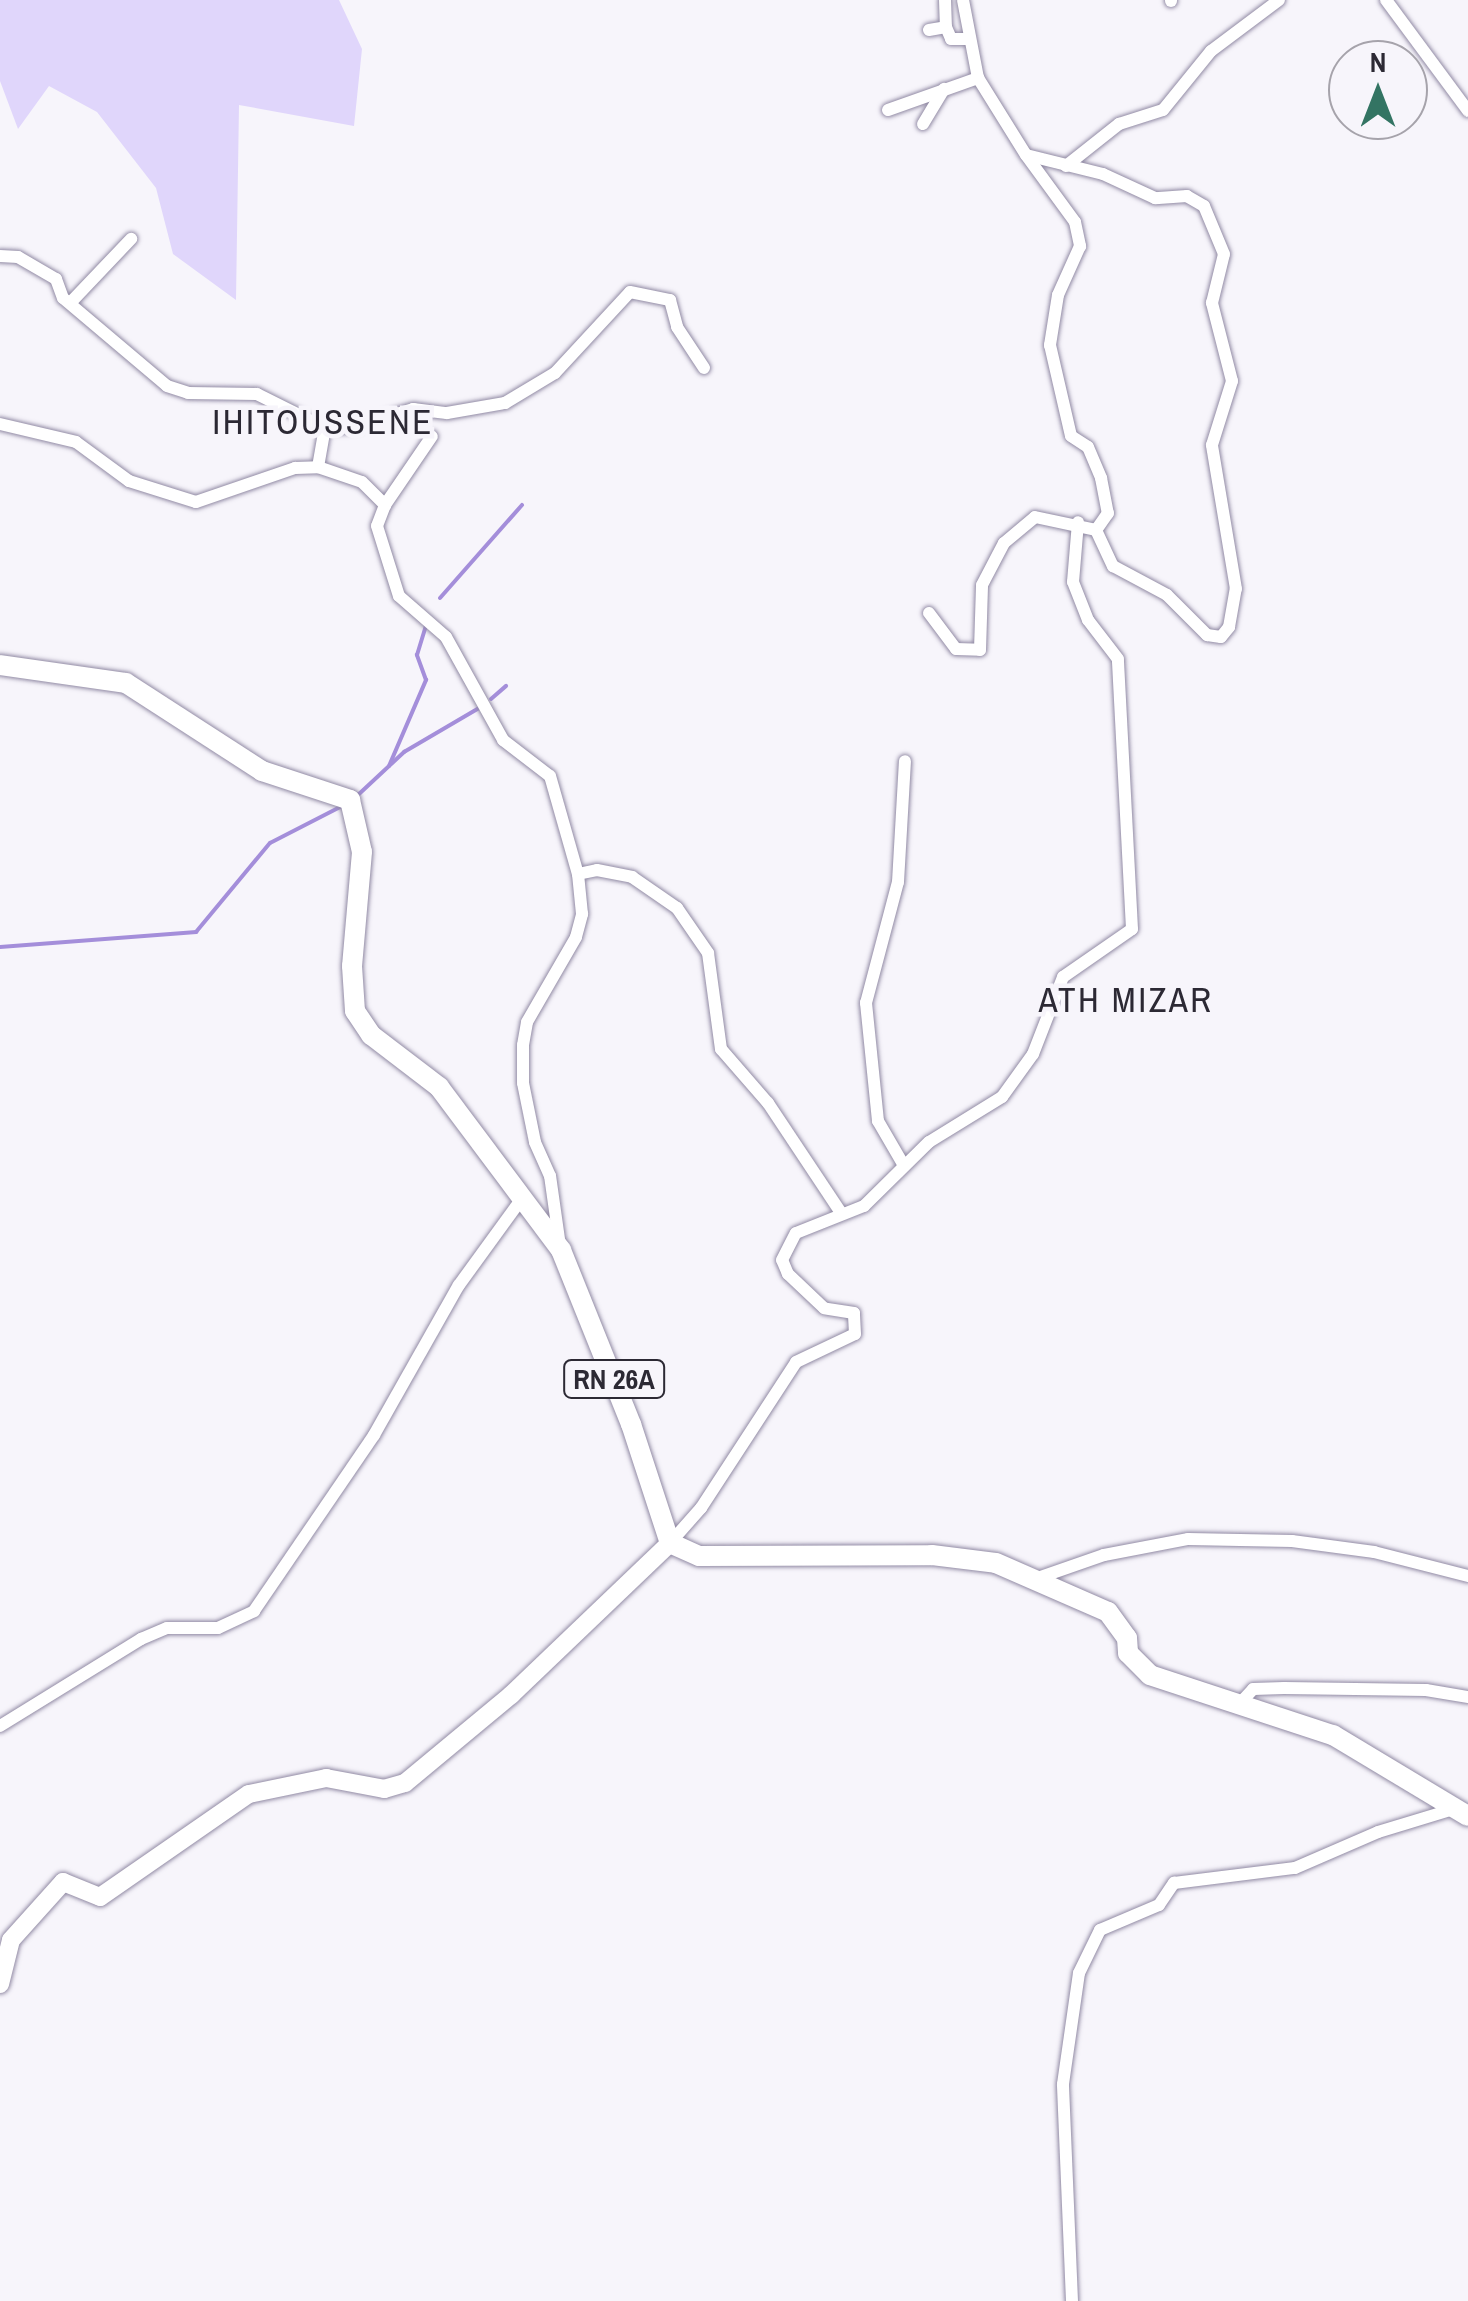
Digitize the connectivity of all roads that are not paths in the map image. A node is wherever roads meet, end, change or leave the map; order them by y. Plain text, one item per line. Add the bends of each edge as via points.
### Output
1 (945, 0) edge
2 (963, 0) edge
3 (1279, 0) edge
4 (1386, 0) edge
5 (946, 26) junction
6 (929, 30) dead end
7 (968, 39) junction
8 (978, 78) junction
9 (944, 90) junction
10 (888, 110) dead end
11 (1468, 111) edge
12 (923, 124) dead end
13 (1026, 154) junction
14 (1066, 166) junction
15 (130, 239) dead end
16 (0, 256) edge
17 (72, 302) junction
18 (704, 368) dead end
19 (0, 424) edge
20 (326, 428) junction
21 (432, 436) dead end
22 (318, 467) junction
23 (385, 505) junction
24 (1078, 522) junction
25 (1096, 530) junction
26 (929, 613) dead end
27 (5, 664) edge
28 (906, 761) dead end
29 (578, 874) junction
30 (903, 1164) junction
31 (524, 1198) junction
32 (841, 1213) junction
33 (561, 1250) junction
34 (670, 1544) junction
35 (1468, 1576) edge
36 (1033, 1580) junction
37 (1468, 1697) edge
38 (1242, 1701) junction
39 (0, 1726) edge
40 (1464, 1812) edge
41 (0, 1984) edge
42 (1072, 2301) edge

1 - 5 street
2 - 7 street
3 - 14 street via 1211,51 1163,110 1119,124
4 - 11 street
5 - 6 street
5 - 7 street via 951,39
7 - 8 street
8 - 9 street
8 - 13 street
9 - 10 street
9 - 12 street
13 - 14 street
13 - 25 street via 1075,222 1080,246 1058,294 1050,345 1071,436 1088,447 1101,478 1108,513
14 - 25 street via 1104,174 1154,198 1187,196 1204,206 1224,254 1212,303 1232,381 1212,445 1236,588 1221,637 1208,636 1167,595 1112,566
15 - 17 street
16 - 17 street via 35,265
17 - 20 street via 166,386 257,394
18 - 20 street via 677,327 670,300 630,292 555,373 504,403 446,414 413,409
19 - 22 street via 76,442 128,481 196,502 294,468
20 - 22 street
21 - 23 street
22 - 23 street via 362,482
23 - 29 street via 377,526 399,596 446,637 503,740 550,776
24 - 25 street
24 - 26 street via 1035,517 1004,543 982,585 980,650 956,649
24 - 30 street via 1074,582 1088,620 1118,659 1132,929 1063,978 1018,1082
27 - 31 main road, RN 26A via 126,683 165,702 262,771 336,790 350,800 362,852 355,1010 371,1035 439,1087
28 - 30 street via 898,882 866,1003 878,1121
29 - 32 street via 632,877 678,908 708,953 722,1048 768,1102
29 - 33 street via 582,914 576,937 526,1022 523,1045 523,1082 535,1142 550,1176
30 - 32 street via 864,1206
31 - 33 main road, RN 26A
31 - 39 street via 458,1285 374,1435 254,1611 218,1628 167,1628 140,1639
32 - 34 street via 796,1233 782,1260 807,1298 854,1313 855,1334 796,1362 702,1508
33 - 34 main road, RN 26A via 631,1424
34 - 36 main road via 700,1556 932,1555 996,1563
34 - 41 street via 512,1695 405,1783 384,1789 326,1778 250,1794 100,1897 63,1882 10,1940
35 - 36 street via 1324,1545 1188,1540 1104,1555
36 - 38 main road via 1108,1612 1127,1638 1128,1653 1150,1676
37 - 38 street via 1284,1688 1253,1689
38 - 40 main road via 1333,1735
40 - 42 street via 1378,1832 1295,1868 1174,1883 1159,1906 1100,1930 1079,1974 1063,2084

